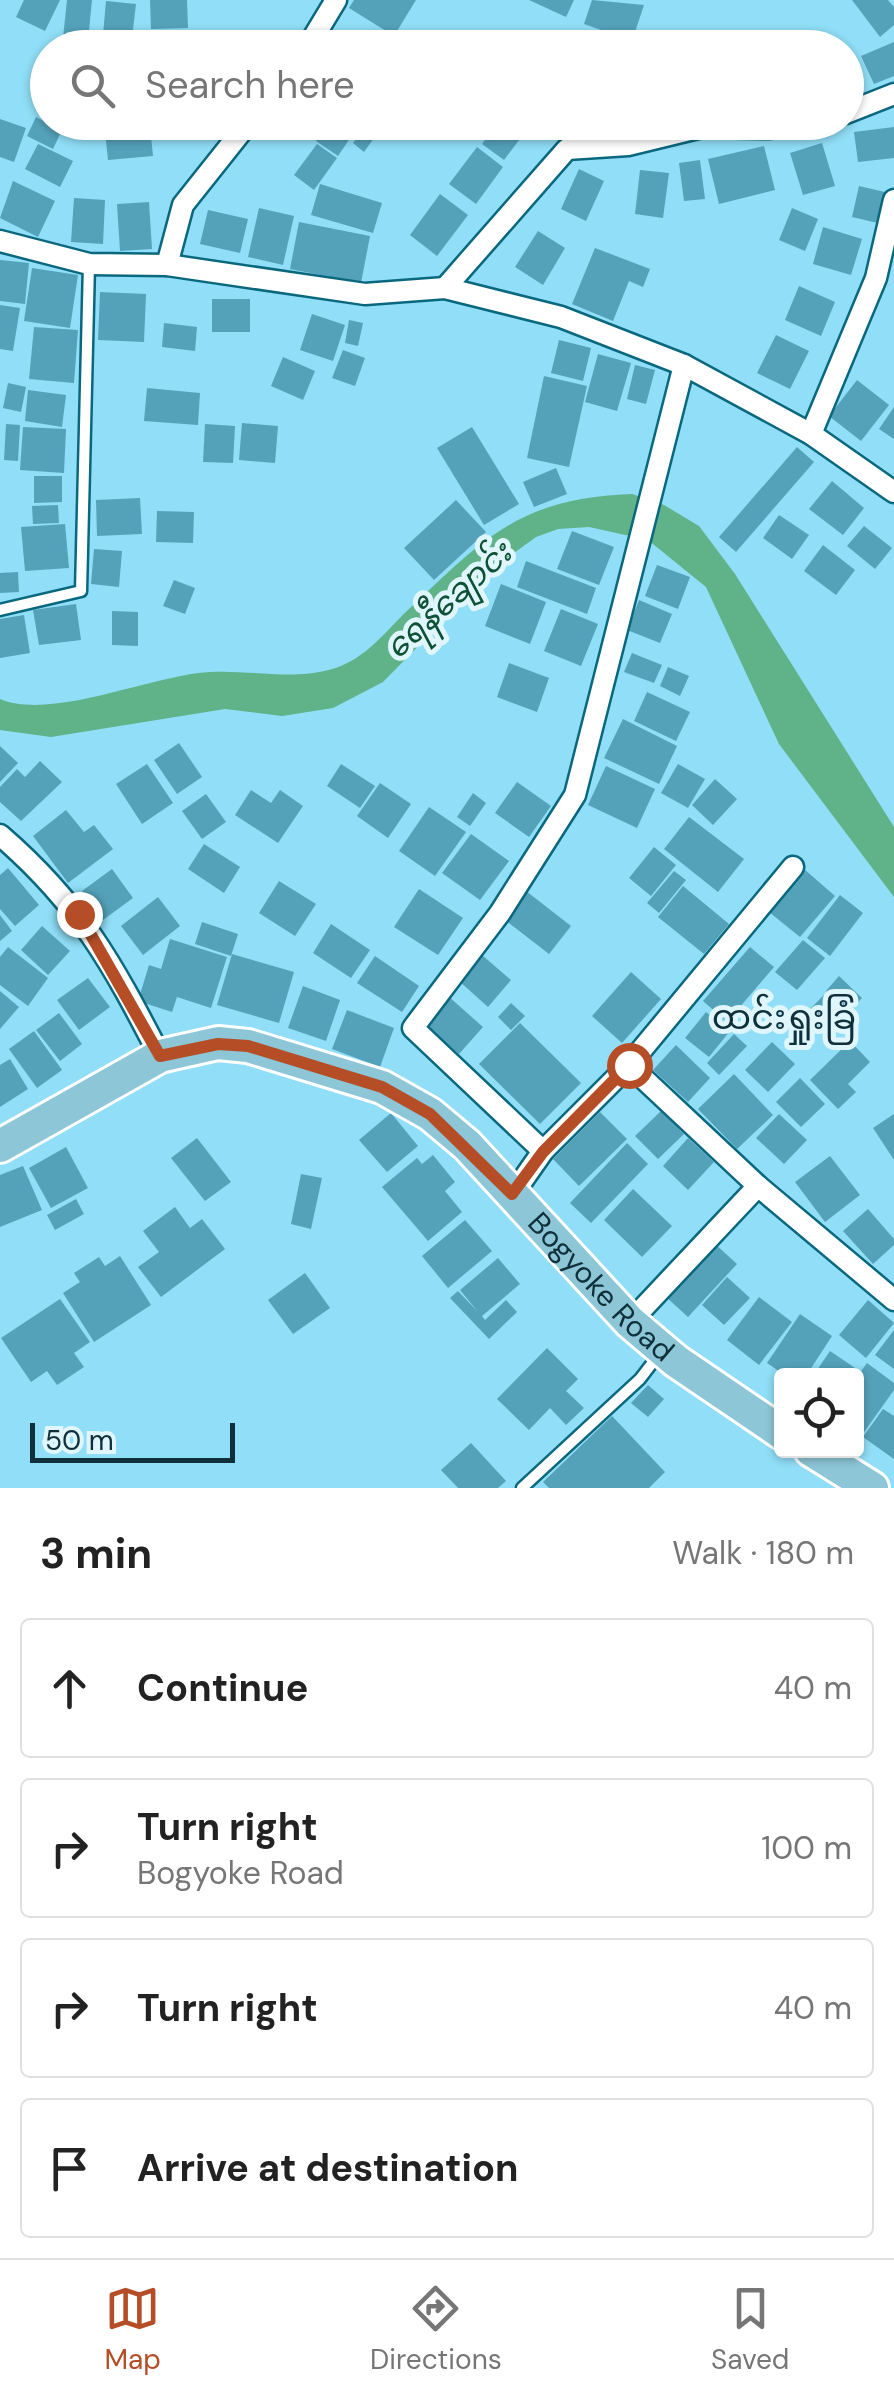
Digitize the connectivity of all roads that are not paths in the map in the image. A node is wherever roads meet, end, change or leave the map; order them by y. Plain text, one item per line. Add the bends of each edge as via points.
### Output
1 (336, 0) edge
2 (318, 30) edge
3 (894, 94) edge
4 (864, 106) edge
5 (235, 140) edge
6 (647, 140) edge
7 (894, 200) edge
8 (0, 241) edge
9 (89, 264) junction
10 (167, 265) junction
11 (445, 288) junction
12 (684, 365) junction
13 (811, 434) junction
14 (894, 492) edge
15 (0, 610) edge
16 (0, 836) edge
17 (793, 867) dead end
18 (160, 1056) junction
19 (629, 1065) junction
20 (0, 1146) edge
21 (543, 1152) junction
22 (758, 1186) junction
23 (512, 1194) junction
24 (894, 1300) edge
25 (630, 1322) junction
26 (662, 1350) junction
27 (774, 1427) edge
28 (824, 1458) edge
29 (522, 1488) edge
30 (872, 1488) edge

1 - 2 street
3 - 4 street
5 - 10 street via 184,205
6 - 11 street via 567,149
7 - 13 street via 876,278
8 - 9 street
9 - 10 street
9 - 15 lane via 81,590
10 - 11 street via 365,294
11 - 12 street via 561,317
12 - 13 street
12 - 21 street via 575,795 500,913 413,1028
13 - 14 street
16 - 18 street via 50,878 79,914
17 - 19 street
18 - 20 main road, Bogyoke Road
18 - 23 main road, Bogyoke Road via 218,1044 248,1046 382,1087 430,1114
19 - 21 street
19 - 22 street
21 - 23 street
22 - 24 street
22 - 25 street
23 - 25 main road, Bogyoke Road
25 - 26 main road, Bogyoke Road
26 - 27 main road, Bogyoke Road
26 - 29 lane via 640,1379
28 - 30 main road

